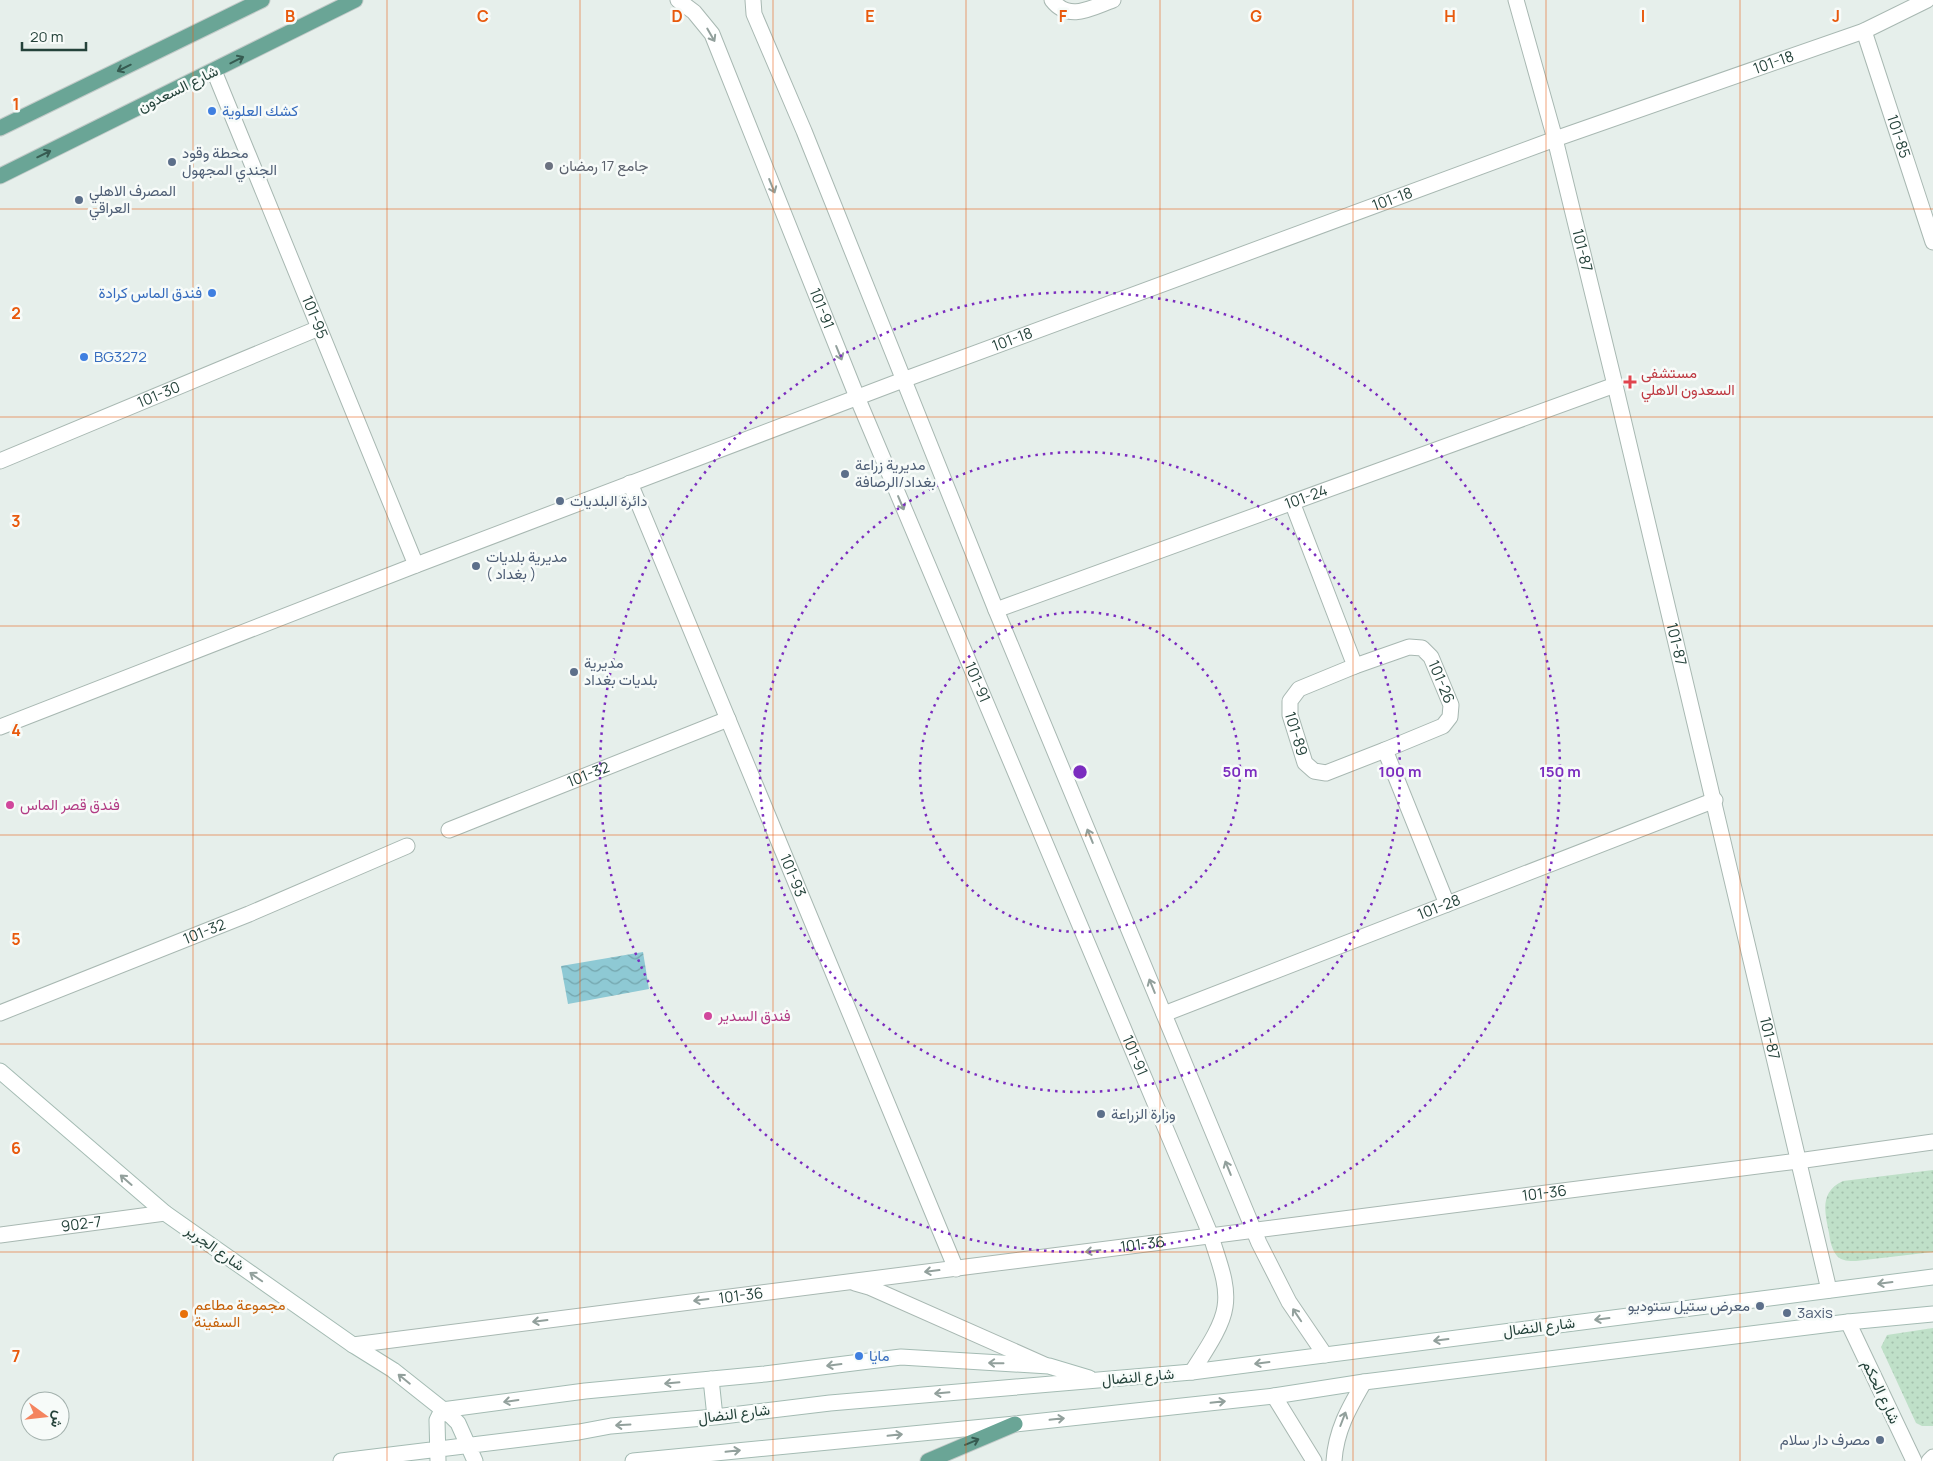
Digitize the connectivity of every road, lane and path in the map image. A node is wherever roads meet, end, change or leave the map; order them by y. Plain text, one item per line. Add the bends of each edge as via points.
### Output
1 (262, 0) edge
2 (355, 0) edge
3 (678, 0) edge
4 (753, 0) edge
5 (1052, 0) edge
6 (1113, 0) edge
7 (1516, 0) edge
8 (1927, 0) edge
9 (1864, 31) junction
10 (214, 71) junction
11 (0, 128) edge
12 (1555, 140) junction
13 (0, 176) edge
14 (1933, 242) edge
15 (319, 328) junction
16 (903, 380) junction
17 (1615, 385) junction
18 (857, 397) junction
19 (0, 461) edge
20 (630, 484) junction
21 (1292, 502) junction
22 (416, 565) junction
23 (996, 610) junction
24 (1354, 666) junction
25 (728, 719) junction
26 (0, 727) edge
27 (1385, 750) junction
28 (1715, 800) junction
29 (449, 830) dead end
30 (406, 846) dead end
31 (1447, 904) junction
32 (0, 1013) edge
33 (1164, 1014) junction
34 (0, 1071) edge
35 (1933, 1142) edge
36 (1798, 1161) junction
37 (165, 1213) junction
38 (1253, 1230) junction
39 (0, 1235) edge
40 (1211, 1236) junction
41 (956, 1269) junction
42 (1933, 1277) edge
43 (848, 1281) junction
44 (1829, 1290) junction
45 (1933, 1314) edge
46 (1848, 1322) junction
47 (353, 1344) junction
48 (1325, 1355) junction
49 (1048, 1366) junction
50 (1192, 1372) junction
51 (711, 1379) junction
52 (1095, 1380) junction
53 (1364, 1382) junction
54 (1274, 1396) junction
55 (442, 1410) junction
56 (715, 1417) junction
57 (1015, 1424) junction
58 (469, 1444) junction
59 (438, 1454) edge
60 (1933, 1457) edge
61 (341, 1461) edge
62 (475, 1461) edge
63 (632, 1461) edge
64 (928, 1461) edge
65 (1314, 1461) edge
66 (1334, 1461) edge
67 (1914, 1461) edge
68 (1930, 1461) edge

1 -> 11 main road
10 -> 2 main road, شارع السعدون
3 -> 18 street, 101-91 via 694,12 712,34
4 - 16 street via 754,14
5 - 6 street via 1059,9 1071,13
7 - 12 street, 101-87
8 - 9 street, 101-18
9 - 12 street, 101-18
9 - 14 street, 101-85
13 -> 10 main road, شارع السعدون
10 - 15 street, 101-95
12 - 16 street, 101-18
12 - 17 street, 101-87
15 - 19 street, 101-30
15 - 22 street, 101-95
16 - 18 street, 101-18
16 - 23 street
17 - 21 street, 101-24
17 - 28 street, 101-87
18 - 20 street, 101-18
18 -> 40 street, 101-91
20 - 22 street, 101-18
20 - 25 street, 101-93
21 - 23 street, 101-24
21 - 24 street
22 - 26 street, 101-18
33 -> 23 street
24 - 27 street, 101-26 via 1409,647 1422,648 1430,657 1451,705 1450,717 1443,726
24 - 27 street, 101-89 via 1299,689 1290,701 1290,715 1305,763 1314,771 1326,773
25 - 29 street, 101-32
25 - 41 street, 101-93
27 - 31 street
28 - 31 street, 101-28
28 - 36 street, 101-87
30 - 32 street, 101-32 via 249,914
31 - 33 street, 101-28
38 -> 33 street
37 -> 34 street, شارع الجرير
35 - 36 street, 101-36
36 - 38 street, 101-36
36 - 44 street, 101-87
37 - 39 street, 902-7
47 -> 37 street, شارع الجرير
38 - 40 street, 101-36
48 -> 38 street via 1289,1302
40 -> 41 street, 101-36
40 - 50 street, 101-91 via 1224,1282 1225,1308
41 -> 43 street, 101-36
42 -> 44 street, شارع النضال
43 -> 47 street, 101-36
43 - 49 street via 869,1287
44 -> 48 street, شارع النضال
45 - 46 street
46 - 53 street
46 - 67 street, شارع الحكم
55 -> 47 street, شارع الجرير via 393,1370
48 -> 50 street, شارع النضال
49 -> 51 street via 902,1357
49 - 52 street
50 - 52 street, شارع النضال
51 -> 55 street via 585,1391
51 - 56 street
52 -> 56 street, شارع النضال via 830,1403
53 - 54 street
66 -> 53 street via 1335,1444 1344,1415
57 -> 54 street
54 - 65 street
55 - 58 street, شارع الجرير via 458,1423
55 - 59 street via 437,1420
56 -> 58 street, شارع النضال
63 -> 57 street
64 -> 57 main road
58 - 59 street, شارع النضال
58 - 62 street, شارع الجرير
59 - 61 street, شارع النضال
60 - 68 street

